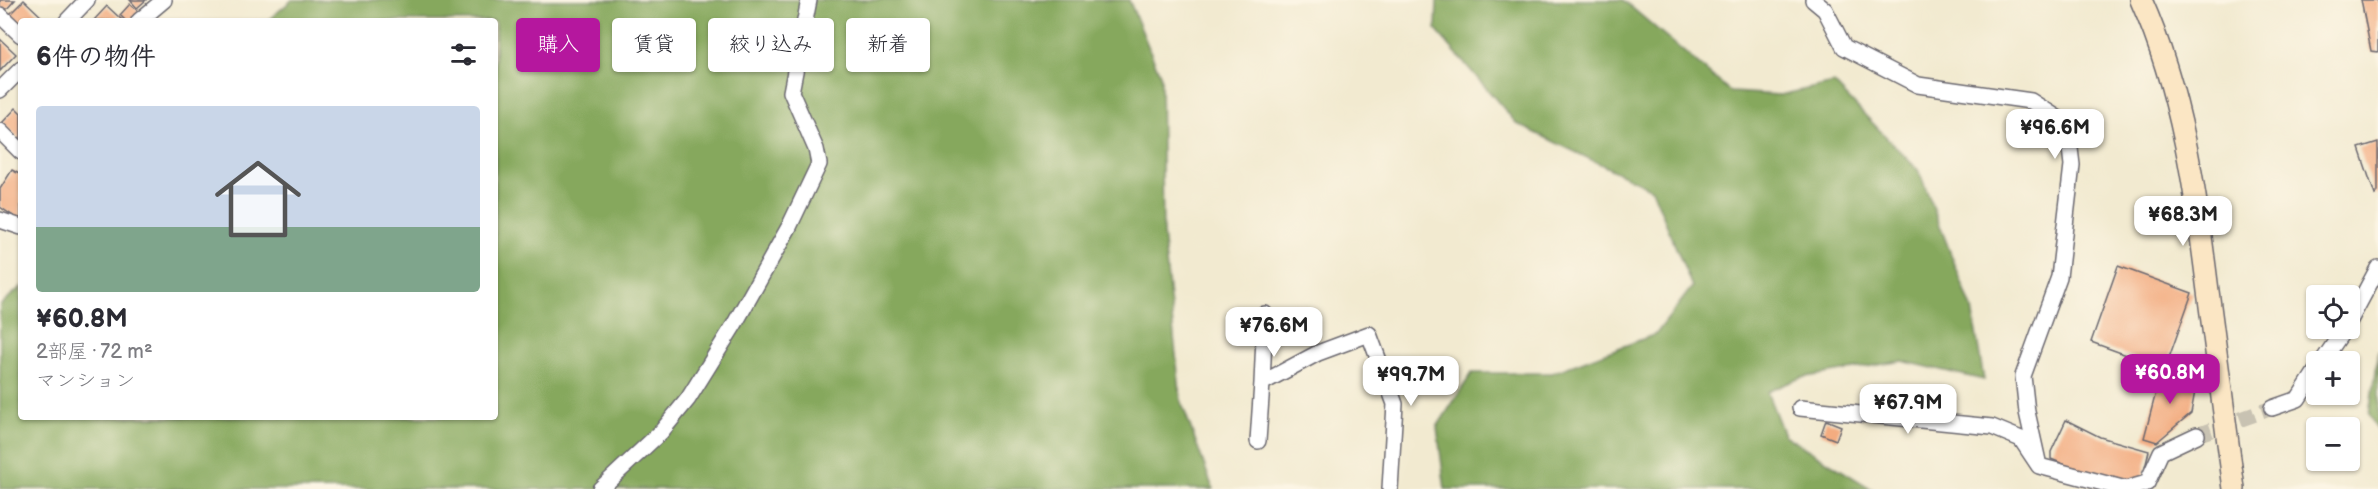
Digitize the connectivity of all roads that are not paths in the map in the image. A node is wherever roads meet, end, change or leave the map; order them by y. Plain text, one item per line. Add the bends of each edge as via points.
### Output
1 (87, 0) edge
2 (164, 0) edge
3 (809, 0) edge
4 (1813, 0) edge
5 (2141, 0) edge
6 (0, 15) edge
7 (70, 18) edge
8 (143, 18) edge
9 (18, 32) edge
10 (18, 72) edge
11 (0, 90) edge
12 (0, 131) edge
13 (18, 149) edge
14 (0, 220) edge
15 (18, 226) edge
16 (2378, 268) edge
17 (2360, 302) edge
18 (1265, 315) dead end
19 (1262, 382) junction
20 (2306, 387) edge
21 (1800, 408) dead end
22 (2272, 408) tunnel mouth
23 (2197, 435) tunnel mouth
24 (1258, 441) dead end
25 (2039, 466) junction
26 (600, 489) edge
27 (1390, 489) edge
28 (2234, 489) edge

1 - 7 street
2 - 8 street
3 - 26 street via 791,92 819,164 734,326 688,399 661,432
4 - 25 street via 1825,10 1844,47 1918,86 2031,101 2067,124 2072,165 2059,277 2023,376
5 - 28 street via 2180,112 2201,235
6 - 9 street
10 - 11 street
12 - 13 street
14 - 15 street
16 - 17 street
18 - 19 street
19 - 24 street
19 - 27 street via 1318,353 1369,334 1395,404
20 - 22 street via 2298,399
21 - 25 street via 1992,427 2021,439
23 - 25 street via 2161,452 2147,483 2127,489

